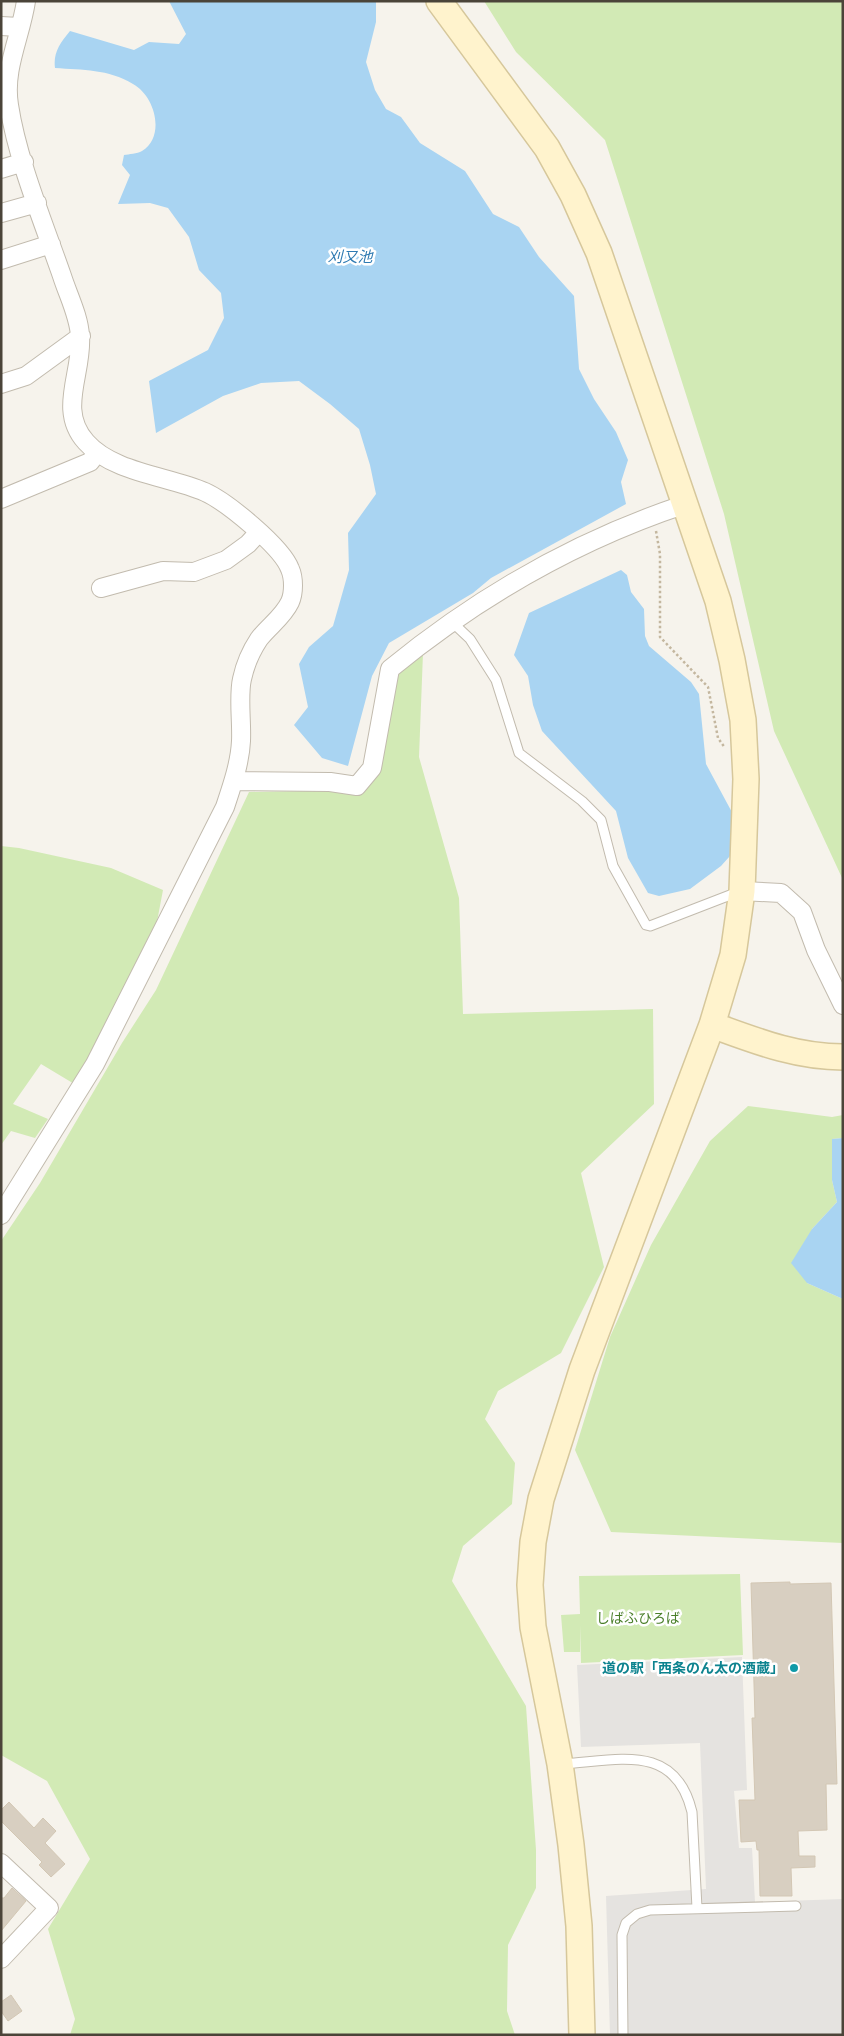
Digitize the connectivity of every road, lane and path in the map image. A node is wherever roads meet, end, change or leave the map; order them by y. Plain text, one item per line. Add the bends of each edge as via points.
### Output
1 (26, 1) edge
2 (439, 1) edge
3 (1, 26) edge
4 (19, 27) junction
5 (5, 86) edge
6 (24, 162) junction
7 (1, 168) edge
8 (37, 203) junction
9 (1, 213) edge
10 (51, 244) junction
11 (1, 260) edge
12 (80, 336) junction
13 (1, 384) edge
14 (97, 453) junction
15 (1, 499) edge
16 (686, 504) junction
17 (653, 515) junction
18 (259, 532) junction
19 (101, 588) dead end
20 (452, 622) junction
21 (729, 754) dead end
22 (234, 781) junction
23 (742, 890) junction
24 (843, 1005) edge
25 (712, 1025) junction
26 (843, 1056) edge
27 (1, 1215) edge
28 (560, 1764) junction
29 (1, 1863) edge
30 (796, 1906) dead end
31 (697, 1908) junction
32 (1, 1958) edge
33 (582, 2035) edge
34 (623, 2035) edge

1 - 4 street
2 - 16 street via 547,148 573,195 599,253
3 - 4 street
4 - 5 street
5 - 6 street
6 - 7 street
6 - 8 street
8 - 9 street
8 - 10 street
10 - 11 street
10 - 12 street
12 - 13 street via 26,376
12 - 14 street via 72,415 77,430
14 - 15 street via 90,462
14 - 18 street via 206,492
16 - 17 street
16 - 23 street via 718,601 743,720 746,779
17 - 20 street via 597,538 499,589
17 - 21 path via 660,554 660,637 708,687 718,738
18 - 19 street via 226,560 194,572 163,571
18 - 22 street via 290,568 292,593 282,615 260,639 244,668 241,744
20 - 22 street via 390,669 372,768 357,786 330,782
20 - 23 lane via 470,639 496,680 520,753 582,801 601,820 612,866 646,925
22 - 27 street via 221,815 95,1064
23 - 24 street via 781,893 802,912 816,950
23 - 25 street via 732,955
25 - 26 street via 780,1049 818,1057
25 - 28 street via 582,1370 541,1499 530,1585 534,1627
28 - 31 lane via 641,1759 656,1762 680,1781 692,1812
28 - 33 street via 579,1926
29 - 32 street via 49,1908
30 - 31 lane
31 - 34 lane via 650,1910 636,1914 626,1923 622,1936

